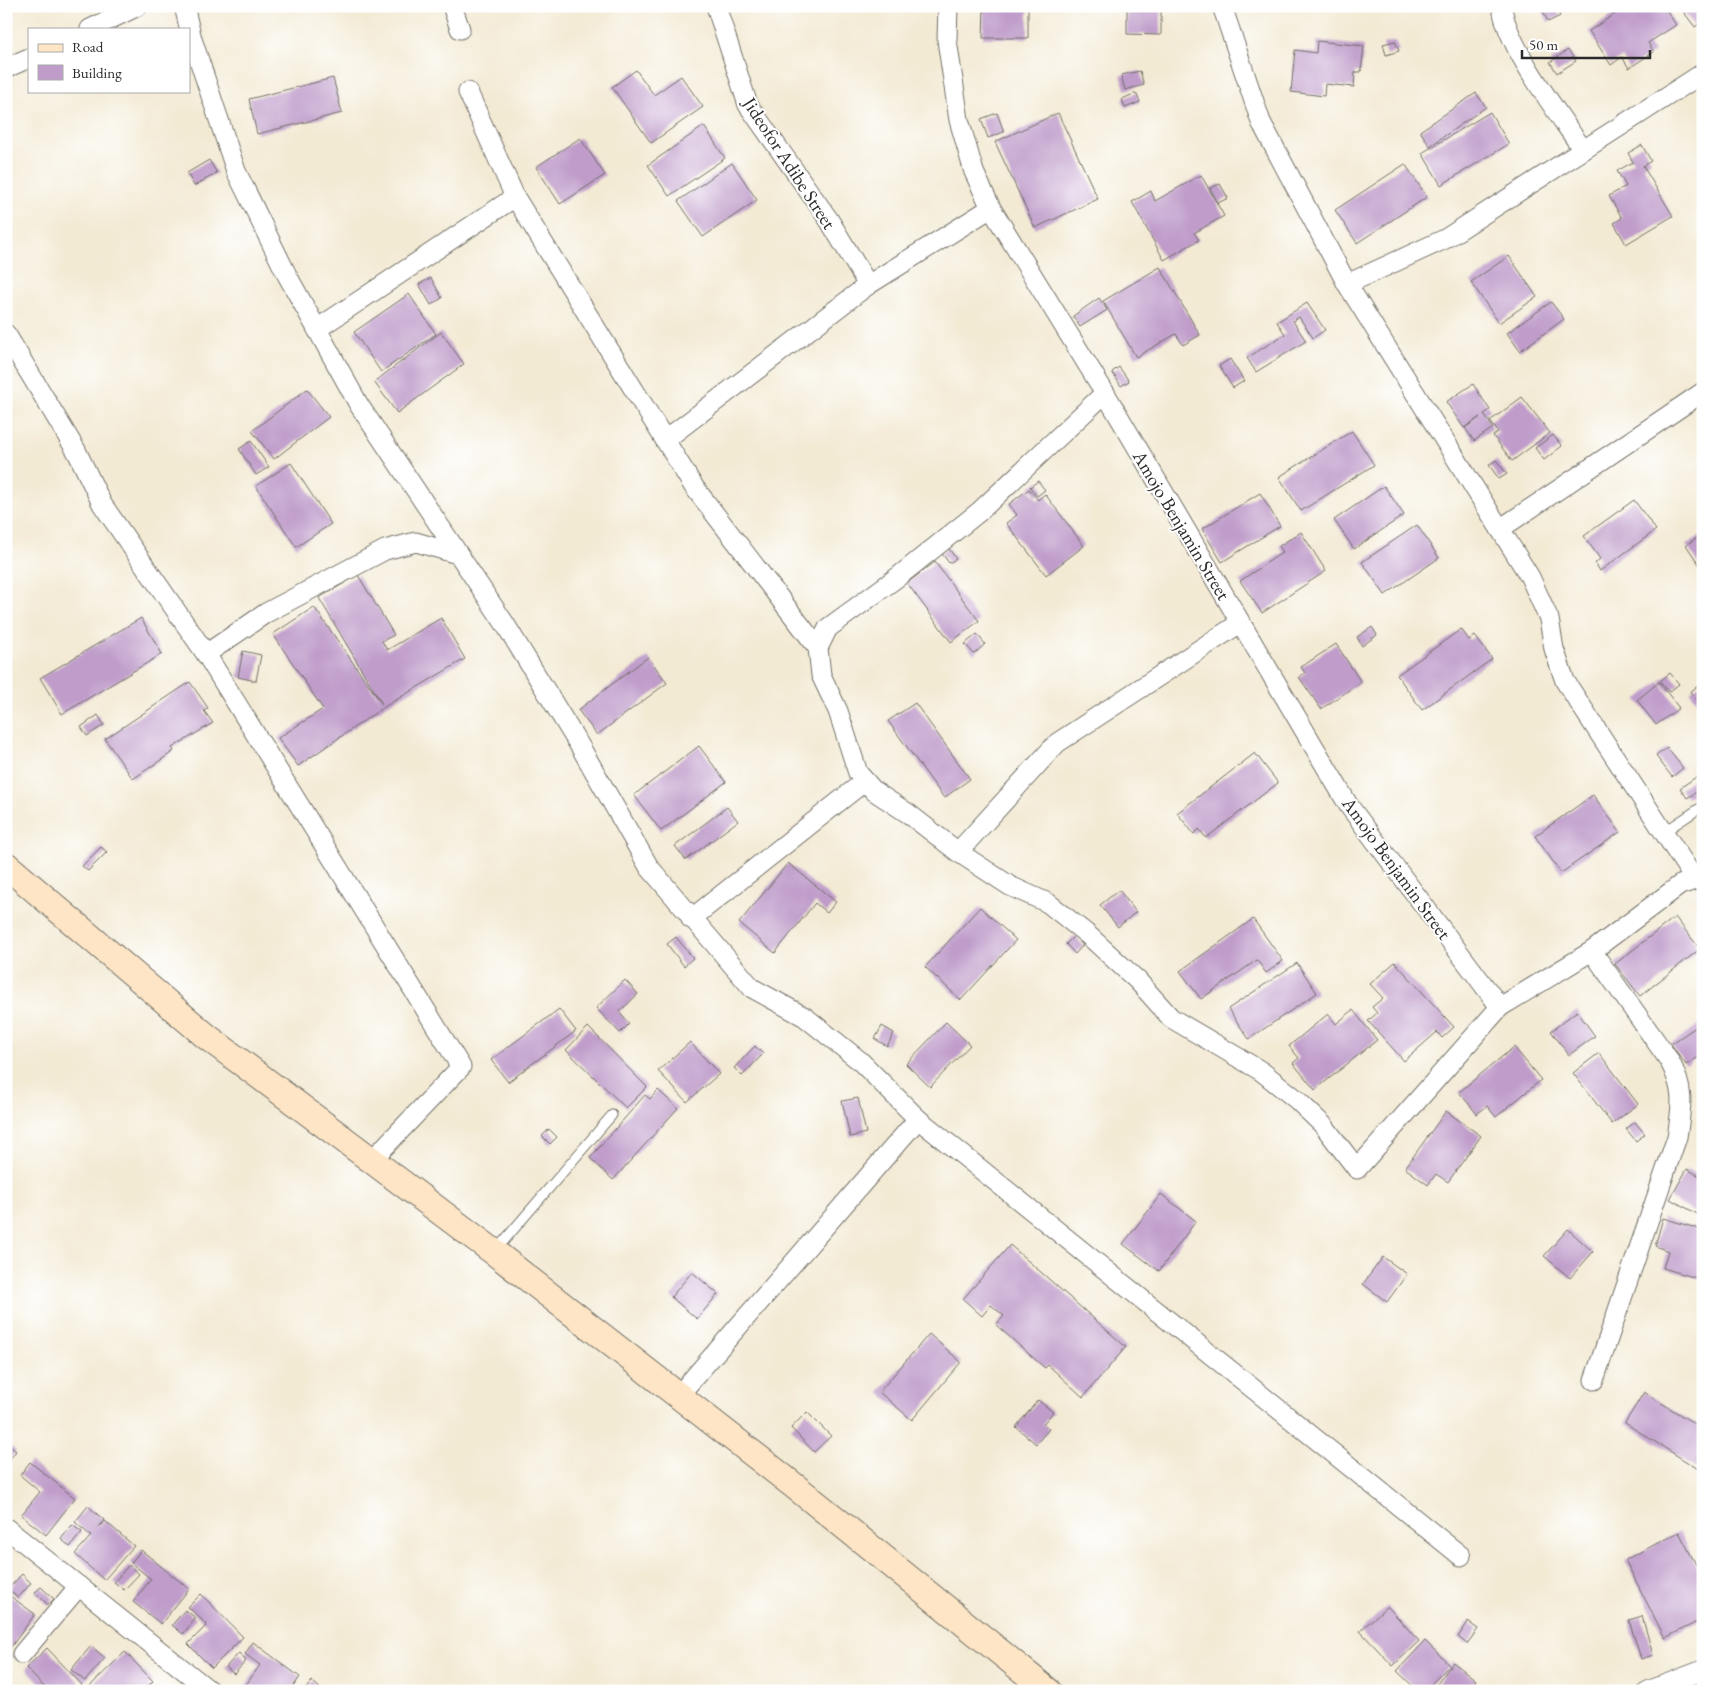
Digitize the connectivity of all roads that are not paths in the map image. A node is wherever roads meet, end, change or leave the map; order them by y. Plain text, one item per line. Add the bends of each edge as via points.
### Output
1 (138, 6) edge
2 (184, 6) edge
3 (452, 6) edge
4 (716, 6) edge
5 (948, 6) edge
6 (1222, 6) edge
7 (1502, 6) edge
8 (92, 28) edge
9 (189, 28) edge
10 (460, 29) dead end
11 (190, 31) edge
12 (28, 58) edge
13 (6, 68) edge
14 (1703, 74) edge
15 (468, 92) dead end
16 (1583, 150) junction
17 (515, 197) junction
18 (991, 208) junction
19 (1347, 284) junction
20 (868, 286) junction
21 (317, 329) junction
22 (6, 334) edge
23 (1703, 392) edge
24 (1105, 393) junction
25 (665, 440) junction
26 (1500, 529) junction
27 (457, 554) junction
28 (1240, 623) junction
29 (818, 648) junction
30 (206, 654) junction
31 (865, 781) junction
32 (1703, 806) edge
33 (1664, 832) junction
34 (958, 852) junction
35 (6, 865) edge
36 (1699, 880) edge
37 (691, 919) junction
38 (1592, 951) junction
39 (1500, 1007) junction
40 (612, 1115) dead end
41 (918, 1119) junction
42 (371, 1161) junction
43 (494, 1252) junction
44 (1594, 1380) dead end
45 (678, 1396) junction
46 (6, 1528) edge
47 (1461, 1556) dead end
48 (79, 1586) junction
49 (22, 1654) dead end
50 (1703, 1670) edge
51 (188, 1684) edge
52 (210, 1691) edge
53 (1048, 1691) edge
54 (1648, 1691) edge

1 - 8 street
2 - 9 street
3 - 10 street
4 - 20 street, Jideofor Adibe Street via 748,105 829,220
5 - 18 street, Amojo Benjamin Street via 948,40 959,120 974,172
6 - 19 street via 1261,122
7 - 16 street via 1522,56
11 - 21 street via 236,171
12 - 13 street
14 - 16 street
15 - 17 street
16 - 19 street via 1445,238
17 - 21 street
17 - 25 street
18 - 20 street
18 - 24 street, Amojo Benjamin Street
19 - 26 street
20 - 25 street
21 - 27 street via 359,405
22 - 30 street via 77,452 102,504
23 - 26 street
24 - 28 street, Amojo Benjamin Street
24 - 29 street via 980,512 828,628
25 - 29 street via 694,487
26 - 33 street via 1530,577 1549,620 1565,681
27 - 30 street via 416,542 384,550 266,613
27 - 37 street via 505,624 649,867
28 - 34 street via 1057,742
28 - 39 street, Amojo Benjamin Street via 1349,806
29 - 31 street via 821,675 838,711 858,774
30 - 42 street via 461,1067
31 - 34 street
31 - 37 street
32 - 33 lane
33 - 36 street
34 - 39 street via 1010,886 1048,903 1138,981 1171,1018 1261,1071 1324,1126 1357,1169
35 - 42 street via 206,1036
36 - 38 street via 1680,885
37 - 41 street via 752,988 812,1022 860,1061
38 - 39 street
38 - 44 street via 1670,1060 1679,1079 1683,1101 1677,1137
40 - 43 lane
41 - 45 street
41 - 47 street
42 - 43 street
43 - 45 street
45 - 53 street
46 - 48 street
48 - 49 street
48 - 51 street
50 - 54 street
51 - 52 street

